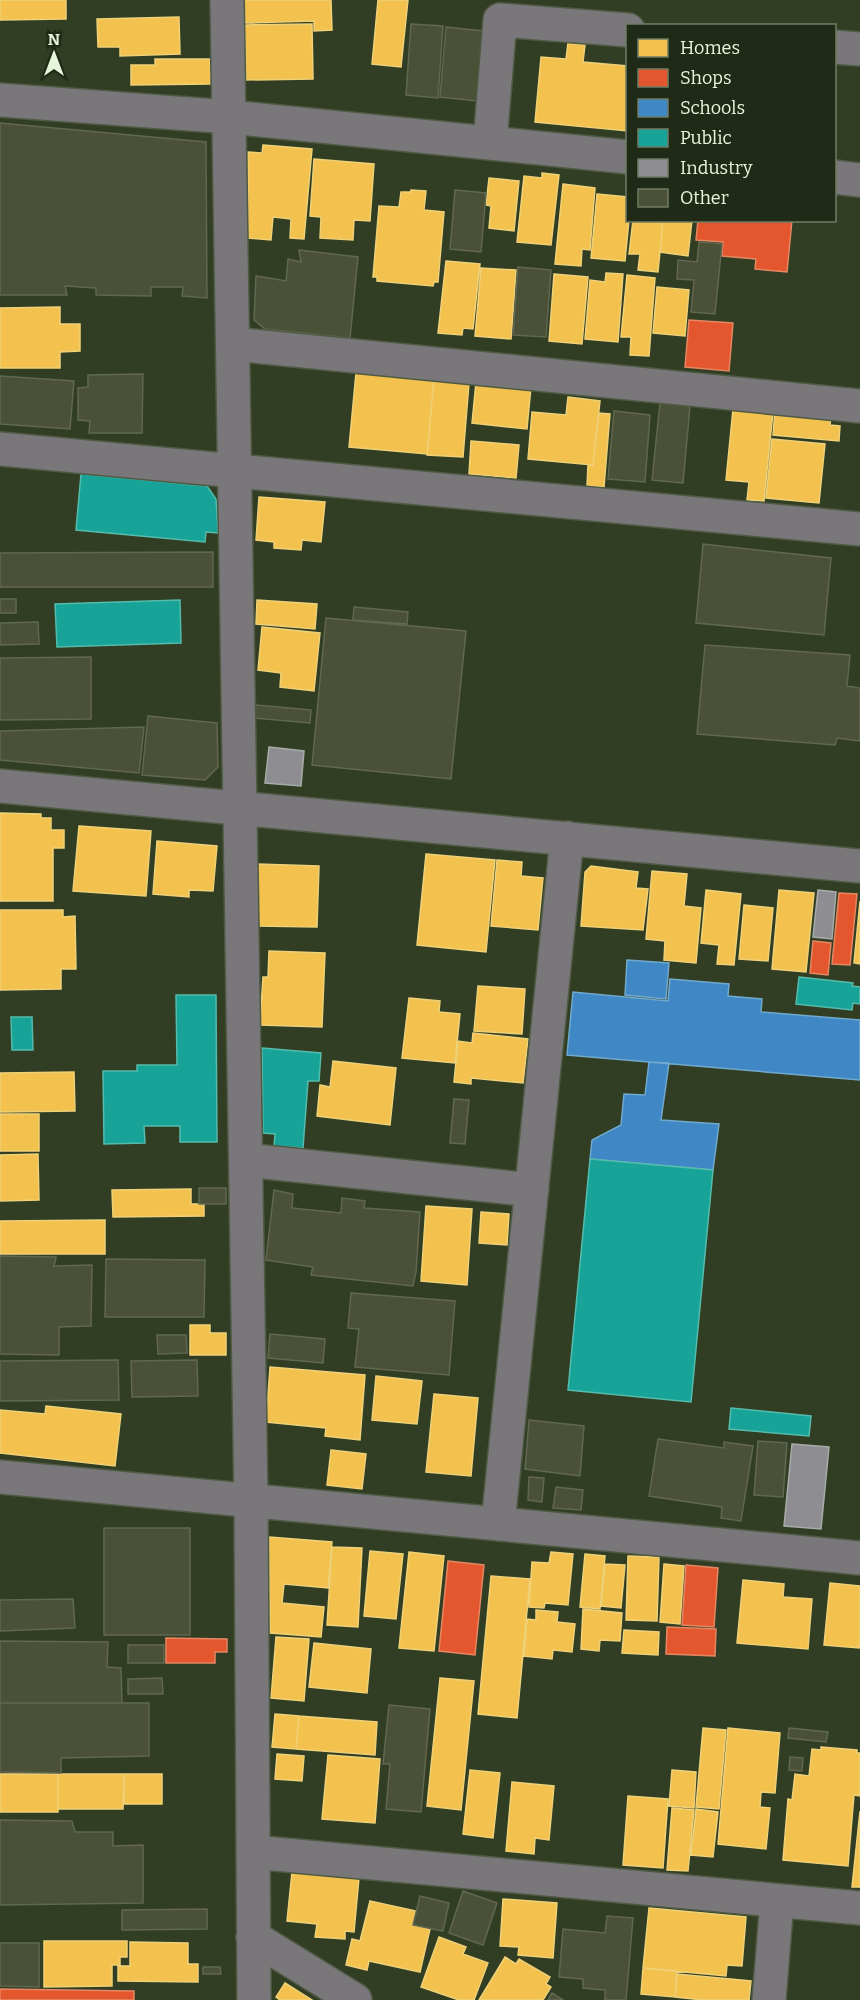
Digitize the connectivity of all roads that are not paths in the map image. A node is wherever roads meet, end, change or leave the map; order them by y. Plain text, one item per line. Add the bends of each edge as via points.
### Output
1 (227, 0) edge
2 (626, 30) edge
3 (836, 47) edge
4 (860, 49) edge
5 (0, 100) edge
6 (230, 117) junction
7 (490, 143) junction
8 (626, 157) edge
9 (836, 177) edge
10 (860, 180) edge
11 (232, 344) junction
12 (860, 406) edge
13 (0, 449) edge
14 (236, 471) junction
15 (860, 529) edge
16 (0, 786) edge
17 (239, 808) junction
18 (567, 838) junction
19 (860, 866) edge
20 (246, 1160) junction
21 (532, 1190) junction
22 (0, 1477) edge
23 (251, 1502) junction
24 (498, 1524) junction
25 (860, 1558) edge
26 (253, 1852) junction
27 (777, 1901) junction
28 (860, 1908) edge
29 (253, 1937) junction
30 (254, 2000) edge
31 (355, 2000) edge
32 (769, 2000) edge

1 - 6 street
2 - 7 street via 500,20
3 - 4 street
5 - 6 street
6 - 7 street
6 - 11 street
7 - 8 street
9 - 10 street
11 - 12 street
11 - 14 street
13 - 14 street
14 - 15 street
14 - 17 street
16 - 17 street
17 - 18 street
17 - 20 street
18 - 19 street
18 - 21 street
20 - 21 street
20 - 23 street
21 - 24 street
22 - 23 street
23 - 24 street
23 - 26 street
24 - 25 street
26 - 27 street
26 - 29 street
27 - 28 street
27 - 32 street
29 - 30 street
29 - 31 street

